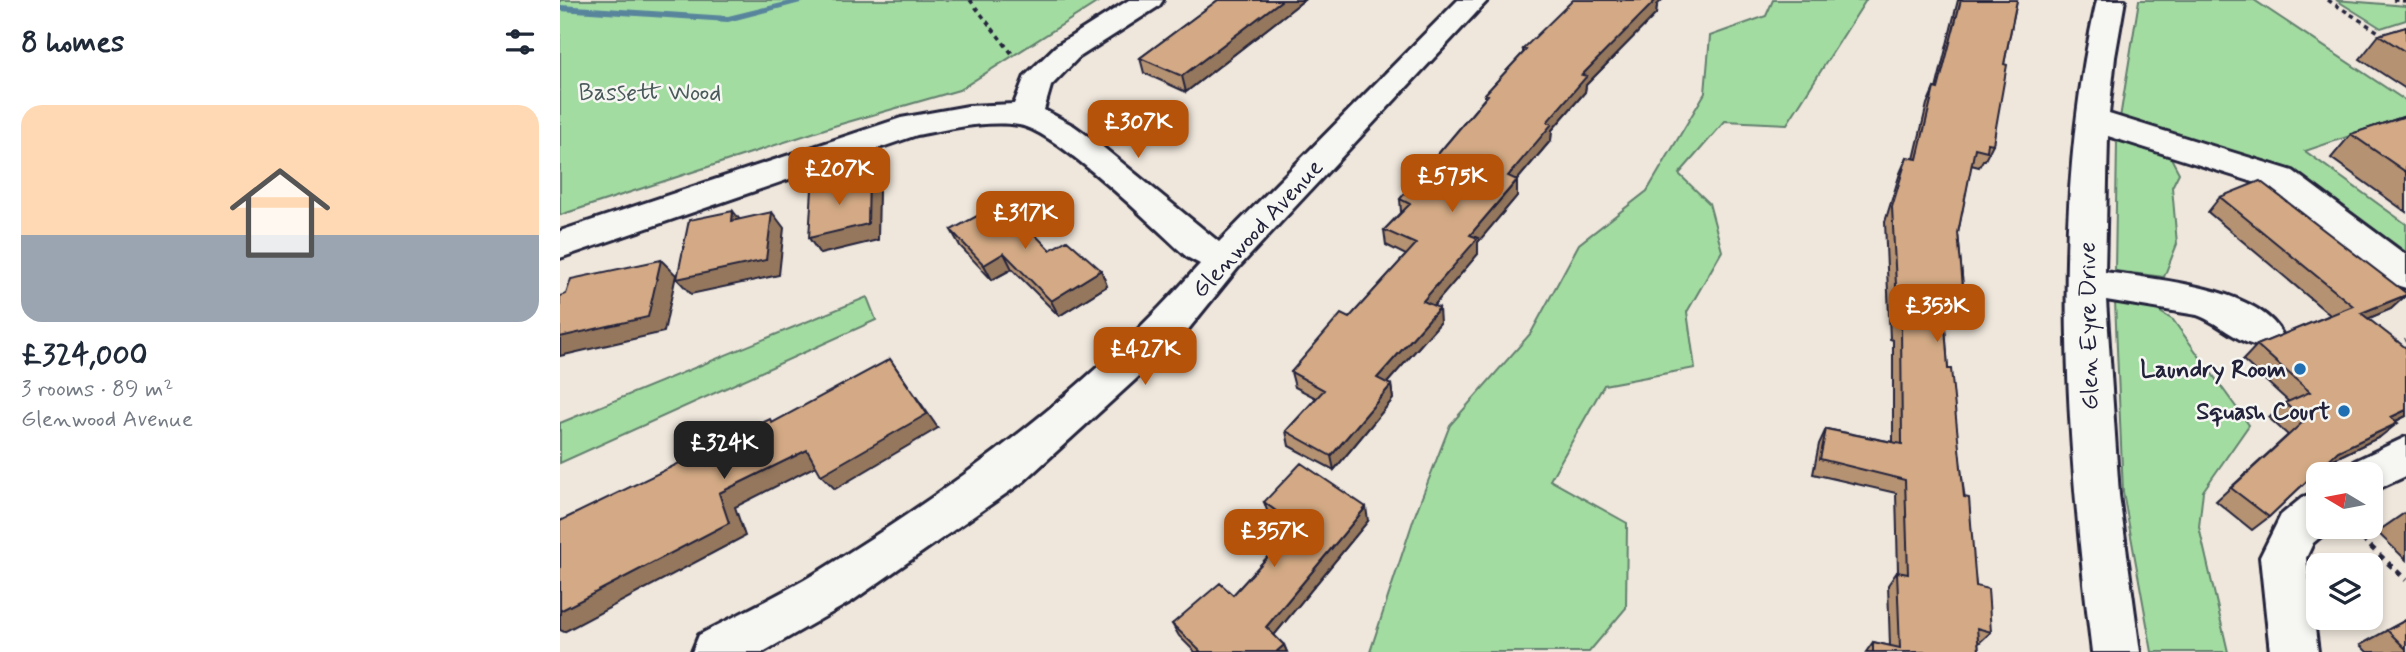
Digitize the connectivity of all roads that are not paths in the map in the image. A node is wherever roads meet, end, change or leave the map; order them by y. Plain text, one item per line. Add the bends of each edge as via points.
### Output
1 (1149, 0) edge
2 (1474, 0) edge
3 (2110, 0) edge
4 (1031, 99) junction
5 (2093, 120) junction
6 (560, 245) edge
7 (1224, 260) junction
8 (2406, 274) edge
9 (2086, 283) junction
10 (2263, 334) dead end
11 (2406, 455) edge
12 (2384, 467) edge
13 (2306, 522) edge
14 (716, 652) edge
15 (2116, 652) edge
16 (2294, 652) edge

1 - 4 street via 1067,52
2 - 7 street, Glenwood Avenue
3 - 5 street, Glen Eyre Drive
4 - 6 street via 912,125
4 - 7 street via 1200,248
5 - 8 street via 2281,178
5 - 9 street, Glen Eyre Drive
7 - 14 street, Glenwood Avenue via 1168,326 1009,468 836,586
9 - 10 street via 2200,301 2223,309
9 - 15 street, Glen Eyre Drive via 2090,434
11 - 12 street
13 - 16 street via 2297,529 2283,557

